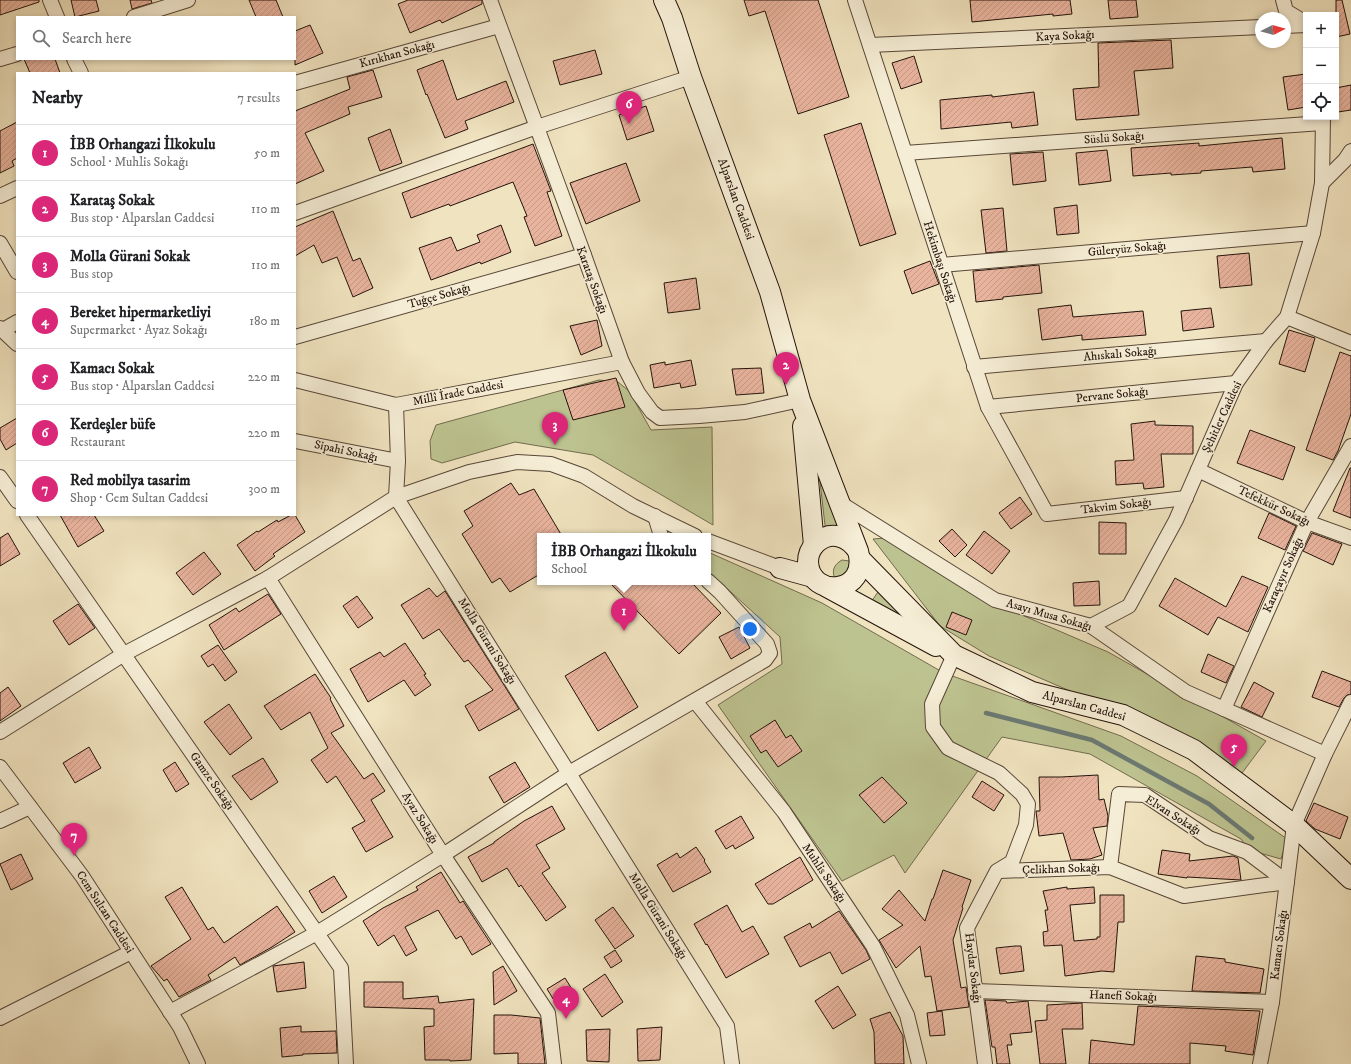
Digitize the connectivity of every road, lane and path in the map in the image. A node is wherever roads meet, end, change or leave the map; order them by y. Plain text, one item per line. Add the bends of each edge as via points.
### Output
1 (50, 0) edge
2 (188, 0) edge
3 (490, 0) edge
4 (664, 0) edge
5 (855, 0) edge
6 (1283, 0) edge
7 (57, 16) edge
8 (137, 16) edge
9 (1303, 22) edge
10 (1303, 24) edge
11 (1291, 25) edge
12 (499, 26) junction
13 (1255, 27) edge
14 (870, 45) junction
15 (16, 54) edge
16 (0, 59) edge
17 (74, 60) edge
18 (80, 72) edge
19 (691, 77) junction
20 (296, 83) edge
21 (1323, 120) edge
22 (537, 127) junction
23 (1351, 151) edge
24 (905, 154) junction
25 (1322, 184) junction
26 (16, 188) edge
27 (0, 196) edge
28 (296, 213) edge
29 (1312, 233) junction
30 (0, 243) edge
31 (584, 255) junction
32 (941, 265) junction
33 (16, 270) edge
34 (1287, 317) junction
35 (16, 322) edge
36 (2, 329) edge
37 (296, 337) edge
38 (1266, 341) junction
39 (16, 343) edge
40 (1351, 343) edge
41 (622, 362) junction
42 (974, 367) junction
43 (296, 380) edge
44 (1236, 382) junction
45 (800, 400) junction
46 (396, 405) junction
47 (988, 407) junction
48 (296, 440) edge
49 (1351, 446) edge
50 (398, 461) junction
51 (1198, 470) junction
52 (0, 477) edge
53 (396, 497) junction
54 (1186, 498) junction
55 (16, 500) edge
56 (840, 503) junction
57 (1047, 514) joint
58 (28, 516) edge
59 (655, 516) junction
60 (1307, 522) junction
61 (660, 533) edge
62 (689, 533) edge
63 (1351, 538) edge
64 (711, 542) edge
65 (812, 548) junction
66 (859, 555) junction
67 (780, 568) junction
68 (268, 578) junction
69 (820, 582) junction
70 (711, 584) edge
71 (1091, 626) junction
72 (124, 654) junction
73 (954, 655) junction
74 (695, 701) junction
75 (1351, 702) edge
76 (1224, 709) junction
77 (0, 732) edge
78 (1325, 754) junction
79 (0, 767) edge
80 (568, 773) junction
81 (30, 807) junction
82 (0, 821) edge
83 (1294, 825) junction
84 (443, 855) junction
85 (1110, 867) junction
86 (996, 871) junction
87 (1351, 879) edge
88 (1287, 882) junction
89 (317, 932) junction
90 (131, 952) junction
91 (975, 991) junction
92 (1272, 1002) junction
93 (170, 1012) junction
94 (0, 1018) edge
95 (198, 1064) edge
96 (346, 1064) edge
97 (554, 1064) edge
98 (732, 1064) edge
99 (919, 1064) edge
100 (985, 1064) edge
101 (1260, 1064) edge

1 - 7 street
2 - 8 street
3 - 12 street, Karataş Sokağı
4 - 19 street, Alparslan Caddesi
5 - 14 street, Hekimbaşı Sokağı
6 - 9 street via 1286,11
10 - 11 street
12 - 20 street, Kırıkhan Sokağı
12 - 22 street, Karataş Sokağı
13 - 14 street, Kaya Sokağı
14 - 24 street, Hekimbaşı Sokağı
15 - 16 street
17 - 18 street
19 - 22 street
19 - 45 street, Alparslan Caddesi via 770,292
21 - 24 street, Süslü Sokağı
21 - 25 street, Şehitler Caddesi
22 - 28 street
22 - 31 street, Karataş Sokağı
23 - 25 street
24 - 32 street, Hekimbaşı Sokağı
25 - 29 street, Şehitler Caddesi
26 - 27 street
29 - 32 street, Güleryüz Sokağı
29 - 34 street, Şehitler Caddesi
30 - 33 street
31 - 37 street, Tuğçe Sokağı
31 - 41 street, Karataş Sokağı
32 - 42 street, Hekimbaşı Sokağı
34 - 38 street, Şehitler Caddesi
34 - 40 street
35 - 36 street
36 - 39 street
38 - 42 street, Ahıskalı Sokağı
38 - 44 street, Şehitler Caddesi
41 - 45 street, Karataş Sokağı via 638,393 652,412 660,418 745,412
41 - 46 street, Millî İrade Caddesi
42 - 47 street, Hekimbaşı Sokağı
43 - 46 street, Millî İrade Caddesi
44 - 47 street, Pervane Sokağı
44 - 51 street, Şehitler Caddesi
45 - 56 street
45 - 65 street
46 - 50 street
47 - 57 street, Hekimbaşı Sokağı
48 - 50 street, Sipahi Sokağı
49 - 60 street, Karaçayır Sokağı
50 - 53 street
51 - 54 street, Şehitler Caddesi
51 - 60 street, Tefekkür Sokağı
52 - 55 street
53 - 59 street via 476,470 517,462 551,464 584,476 633,506
53 - 68 street
53 - 80 street, Molla Gürani Sokağı
54 - 57 street, Takvim Sokağı
54 - 71 street, Şehitler Caddesi via 1129,606
56 - 66 street
56 - 71 street, Asayı Musa Sokağı via 996,600
58 - 72 street, Gamze Sokağı
59 - 61 street
59 - 62 street
60 - 63 street, Tefekkür Sokağı
60 - 76 street, Karaçayır Sokağı
64 - 67 street
65 - 66 street via 825,538 838,536 853,544
65 - 67 street
65 - 69 street via 808,561 809,569
66 - 69 street via 859,567 851,582 835,588
66 - 73 street, Alparslan Caddesi
67 - 69 street
68 - 72 street
68 - 84 street, Ayaz Sokağı
69 - 73 street
70 - 74 street via 767,644 770,653 765,660
71 - 76 street, Asayı Musa Sokağı via 1186,692
72 - 77 street
72 - 89 street, Gamze Sokağı
73 - 83 street, Alparslan Caddesi via 1032,692 1123,715 1194,750
73 - 86 street via 932,704 933,727 948,748 999,772 1022,794 1028,804 1026,826 1012,862
74 - 80 street
74 - 99 street, Muhlis Sokağı via 784,812 873,946 907,1015
75 - 78 street, Kamacı Sokağı
76 - 78 street, Asayı Musa Sokağı
78 - 83 street, Kamacı Sokağı
79 - 81 street, Cem Sultan Caddesi
80 - 84 street
80 - 98 street, Molla Gürani Sokağı via 727,1026
81 - 82 street
81 - 90 street, Cem Sultan Caddesi via 82,876
83 - 87 street, Alparslan Caddesi
83 - 88 street, Kamacı Sokağı
84 - 89 street
84 - 97 street, Ayaz Sokağı via 548,1013
85 - 86 street, Çelikhan Sokağı
85 - 88 street, Çelikhan Sokağı via 1184,896
85 - 88 street, Elvan Sokağı via 1119,794 1145,795 1209,838 1248,852
86 - 91 street, Haydar Sokağı via 967,928
88 - 92 street, Kamacı Sokağı
89 - 93 street
89 - 96 street, Gamze Sokağı via 341,968
90 - 93 street, Cem Sultan Caddesi
90 - 94 street
91 - 92 street, Hanefi Sokağı
91 - 100 street, Haydar Sokağı
92 - 101 street, Kamacı Sokağı
93 - 95 street, Cem Sultan Caddesi

